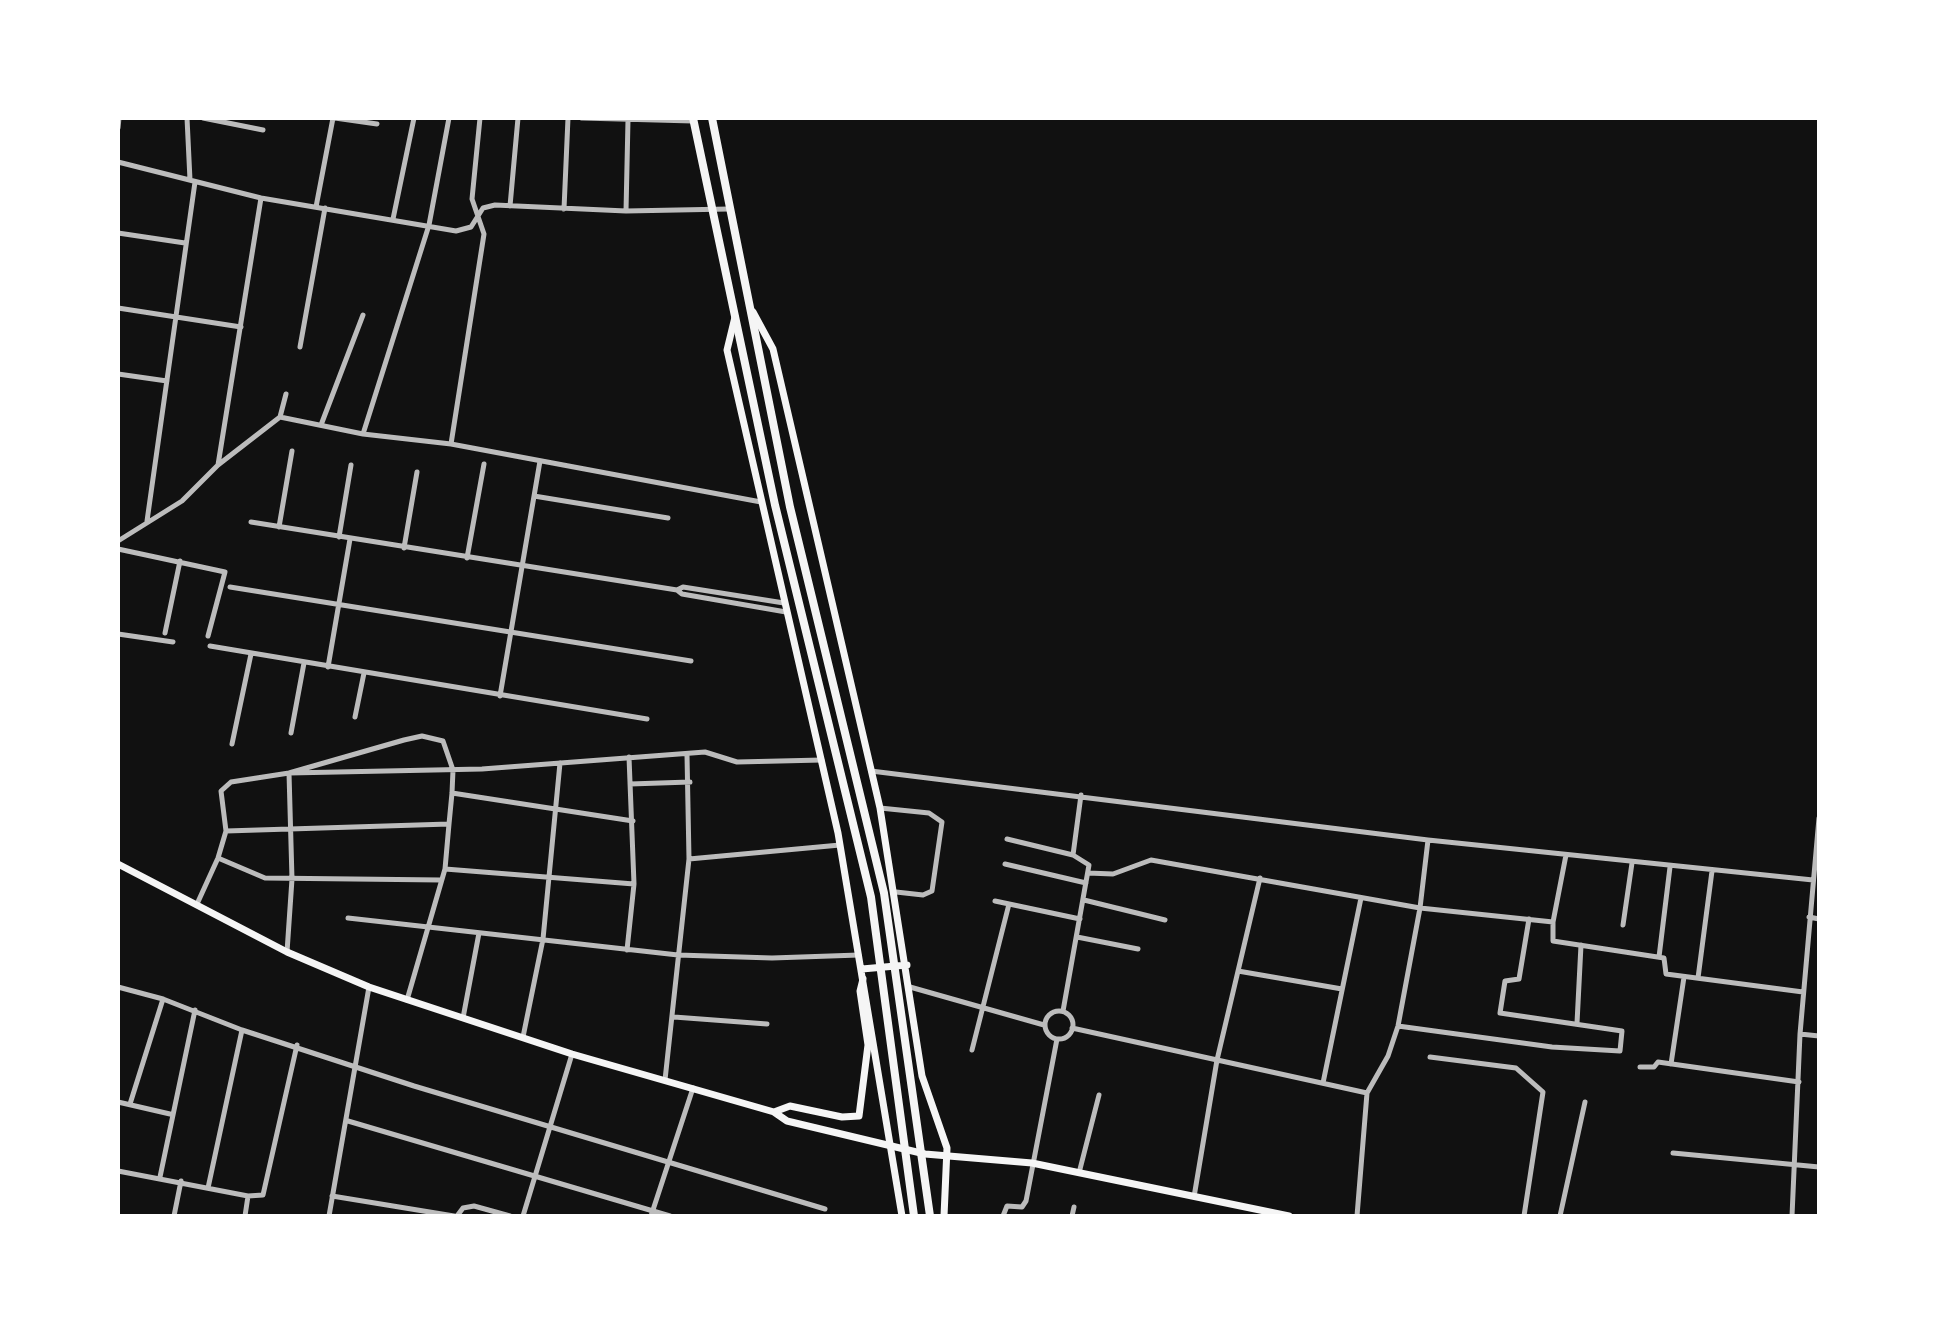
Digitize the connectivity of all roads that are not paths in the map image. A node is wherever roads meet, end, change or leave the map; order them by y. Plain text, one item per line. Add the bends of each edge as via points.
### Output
1 (119, 118) edge
2 (187, 118) edge
3 (207, 118) edge
4 (334, 118) edge
5 (414, 118) edge
6 (449, 118) edge
7 (480, 118) edge
8 (518, 118) edge
9 (568, 118) edge
10 (582, 118) edge
11 (712, 118) edge
12 (628, 119) edge
13 (693, 120) edge
14 (377, 124) dead end
15 (118, 128) edge
16 (263, 130) dead end
17 (118, 162) edge
18 (193, 181) junction
19 (261, 198) junction
20 (510, 206) junction
21 (316, 207) junction
22 (325, 208) junction
23 (564, 209) junction
24 (732, 209) junction
25 (713, 210) junction
26 (626, 211) junction
27 (479, 217) junction
28 (393, 219) junction
29 (429, 225) junction
30 (118, 233) edge
31 (185, 243) junction
32 (118, 308) edge
33 (753, 312) junction
34 (363, 315) dead end
35 (174, 316) junction
36 (735, 316) junction
37 (241, 327) junction
38 (300, 347) dead end
39 (118, 374) edge
40 (167, 381) junction
41 (286, 394) dead end
42 (280, 417) junction
43 (321, 425) junction
44 (363, 434) junction
45 (451, 444) junction
46 (292, 451) dead end
47 (540, 461) junction
48 (484, 464) dead end
49 (218, 465) junction
50 (351, 465) dead end
51 (417, 472) dead end
52 (534, 496) junction
53 (761, 502) junction
54 (668, 518) dead end
55 (147, 521) junction
56 (251, 522) dead end
57 (279, 527) junction
58 (339, 537) junction
59 (350, 539) junction
60 (118, 541) edge
61 (404, 548) junction
62 (118, 549) edge
63 (467, 558) junction
64 (180, 561) junction
65 (522, 568) junction
66 (230, 587) dead end
67 (339, 605) junction
68 (785, 607) junction
69 (165, 633) dead end
70 (118, 634) edge
71 (511, 634) junction
72 (208, 636) dead end
73 (173, 642) dead end
74 (210, 646) dead end
75 (251, 654) junction
76 (691, 661) dead end
77 (304, 663) junction
78 (328, 667) junction
79 (364, 673) junction
80 (500, 696) junction
81 (355, 717) dead end
82 (647, 719) dead end
83 (291, 733) dead end
84 (232, 744) dead end
85 (687, 755) junction
86 (629, 757) junction
87 (823, 760) junction
88 (560, 763) junction
89 (453, 770) junction
90 (871, 771) junction
91 (289, 773) junction
92 (690, 782) junction
93 (630, 784) junction
94 (452, 793) junction
95 (1081, 795) junction
96 (556, 808) junction
97 (880, 808) junction
98 (1819, 818) edge
99 (633, 821) junction
100 (449, 824) junction
101 (291, 829) junction
102 (226, 831) junction
103 (1007, 839) dead end
104 (1428, 840) junction
105 (840, 845) junction
106 (1073, 855) junction
107 (1566, 855) junction
108 (218, 858) junction
109 (689, 859) junction
110 (1632, 863) junction
111 (118, 864) edge
112 (1005, 864) dead end
113 (1670, 867) junction
114 (445, 869) junction
115 (1712, 871) junction
116 (1088, 873) junction
117 (549, 876) junction
118 (1260, 878) junction
119 (292, 879) junction
120 (441, 880) junction
121 (1813, 880) junction
122 (1086, 883) junction
123 (634, 884) junction
124 (896, 892) junction
125 (1361, 898) junction
126 (1084, 900) junction
127 (995, 901) dead end
128 (197, 904) junction
129 (1009, 904) junction
130 (1420, 908) junction
131 (1809, 917) junction
132 (348, 918) dead end
133 (1080, 919) junction
134 (1529, 919) junction
135 (1819, 919) edge
136 (1165, 920) dead end
137 (1553, 922) junction
138 (1623, 925) dead end
139 (427, 928) junction
140 (479, 933) junction
141 (1077, 937) junction
142 (543, 939) junction
143 (1581, 945) junction
144 (1138, 949) dead end
145 (627, 950) junction
146 (287, 952) junction
147 (678, 955) junction
148 (859, 955) junction
149 (1659, 957) junction
150 (907, 965) junction
151 (862, 969) junction
152 (1238, 971) junction
153 (1684, 977) junction
154 (1698, 978) junction
155 (863, 979) junction
156 (118, 987) edge
157 (369, 987) junction
158 (910, 987) junction
159 (1342, 989) junction
160 (1803, 992) junction
161 (163, 999) junction
162 (407, 1001) junction
163 (984, 1008) junction
164 (195, 1010) junction
165 (1063, 1011) junction
166 (674, 1017) junction
167 (463, 1018) junction
168 (1577, 1023) junction
169 (767, 1024) dead end
170 (1044, 1025) junction
171 (1398, 1026) junction
172 (1072, 1028) junction
173 (242, 1030) junction
174 (1800, 1034) junction
175 (1819, 1036) edge
176 (523, 1037) junction
177 (1057, 1039) junction
178 (297, 1045) junction
179 (972, 1050) dead end
180 (572, 1054) junction
181 (1430, 1057) dead end
182 (1217, 1060) junction
183 (1671, 1064) junction
184 (356, 1065) junction
185 (1640, 1067) dead end
186 (665, 1080) junction
187 (1799, 1082) junction
188 (1323, 1083) junction
189 (693, 1088) junction
190 (1367, 1093) junction
191 (1099, 1095) dead end
192 (118, 1102) edge
193 (1585, 1102) dead end
194 (130, 1104) junction
195 (774, 1112) junction
196 (170, 1114) junction
197 (348, 1121) junction
198 (552, 1126) junction
199 (889, 1146) junction
200 (1673, 1153) dead end
201 (947, 1156) junction
202 (669, 1161) junction
203 (1032, 1163) junction
204 (1792, 1165) junction
205 (1819, 1167) edge
206 (118, 1171) edge
207 (1079, 1173) junction
208 (535, 1174) junction
209 (160, 1177) junction
210 (181, 1181) junction
211 (208, 1188) junction
212 (248, 1196) junction
213 (332, 1196) junction
214 (1194, 1197) junction
215 (1074, 1207) dead end
216 (825, 1209) dead end
217 (651, 1213) edge
218 (174, 1216) edge
219 (245, 1216) edge
220 (329, 1216) edge
221 (455, 1216) edge
222 (510, 1216) edge
223 (523, 1216) edge
224 (670, 1216) edge
225 (902, 1216) edge
226 (914, 1216) edge
227 (930, 1216) edge
228 (944, 1216) edge
229 (1003, 1216) edge
230 (1072, 1216) edge
231 (1289, 1216) edge
232 (1357, 1216) edge
233 (1524, 1216) edge
234 (1560, 1216) edge
235 (1792, 1216) edge

1 - 15 street
2 - 18 street
3 - 16 street
4 - 14 street
4 - 21 street
5 - 28 street
6 - 29 street
7 - 27 street via 472,199
8 - 20 street
9 - 23 street
10 - 12 street
11 - 24 highway
12 - 13 street
12 - 26 street
13 - 25 highway
17 - 18 street
18 - 19 street
18 - 31 street
19 - 21 street
19 - 37 street
20 - 23 street
20 - 27 street via 487,205
21 - 22 street
22 - 28 street
22 - 38 street
23 - 26 street
24 - 25 street
24 - 33 highway
25 - 26 street
25 - 36 highway
27 - 29 street via 465,231
27 - 45 street via 484,234
28 - 29 street
29 - 44 street
30 - 31 street
31 - 35 street
32 - 35 street
33 - 90 main road via 773,349
33 - 227 highway via 790,507 884,893
34 - 43 street
35 - 37 street
35 - 40 street
36 - 53 main road via 727,350
36 - 226 highway via 800,612 871,897
37 - 49 street
39 - 40 street
40 - 55 street
41 - 42 street
42 - 43 street
42 - 49 street
43 - 44 street
44 - 45 street
45 - 47 street
46 - 57 street
47 - 52 street
47 - 53 street
48 - 63 street
49 - 55 street via 182,501
50 - 58 street
51 - 61 street
52 - 54 street
52 - 65 street
53 - 68 main road
55 - 60 street
56 - 57 street
57 - 58 street
58 - 59 street
59 - 61 street
59 - 67 street
61 - 63 street
62 - 64 street
63 - 65 street
64 - 69 street
64 - 72 street via 225,572
65 - 68 street
65 - 71 street
66 - 67 street
67 - 71 street
67 - 78 street
68 - 87 main road
70 - 73 street
71 - 76 street
71 - 80 street
74 - 75 street
75 - 77 street
75 - 84 street
77 - 78 street
77 - 83 street
78 - 79 street
79 - 80 street
79 - 81 street
80 - 82 street
85 - 86 street
85 - 87 street via 710,752 737,762
85 - 92 street
86 - 88 street
86 - 93 street
87 - 105 main road
88 - 89 street
88 - 96 street
89 - 91 street
89 - 91 street via 443,741 422,736
89 - 94 street
90 - 95 street
90 - 97 main road
91 - 101 street
91 - 102 street via 225,785 221,800
92 - 93 street
92 - 109 street
93 - 99 street
94 - 96 street
94 - 100 street
95 - 104 street
95 - 106 street
96 - 99 street
96 - 117 street
97 - 124 main road
97 - 124 street via 929,813 944,830 932,891
98 - 121 street
99 - 123 street
100 - 101 street
100 - 114 street
101 - 102 street
101 - 119 street
102 - 108 street
103 - 106 street
104 - 107 street
104 - 130 street
105 - 109 street
105 - 148 main road
106 - 116 street via 1088,863
107 - 110 street
107 - 137 street
108 - 119 street via 253,875
108 - 128 street
109 - 147 street
110 - 113 street
110 - 138 street
111 - 128 main road
112 - 122 street
113 - 115 street
113 - 149 street
114 - 117 street
114 - 120 street
115 - 121 street
115 - 154 street
116 - 118 street via 1113,874 1151,860
116 - 122 street
117 - 123 street
117 - 142 street
118 - 125 street
118 - 152 street
119 - 120 street
119 - 146 street
120 - 139 street
121 - 131 street
122 - 126 street
123 - 145 street
124 - 150 main road
125 - 130 street
125 - 159 street
126 - 133 street
126 - 136 street
127 - 129 street
128 - 146 main road
129 - 133 street
129 - 163 street
130 - 134 street
130 - 171 street
131 - 135 street
131 - 160 street
132 - 139 street
133 - 141 street
134 - 137 street
134 - 168 street via 1519,979 1505,981 1500,1013
137 - 143 street via 1553,941
139 - 140 street
139 - 162 street
140 - 142 street
140 - 167 street
141 - 144 street
141 - 165 street
142 - 145 street
142 - 176 street
143 - 149 street
143 - 168 street
145 - 147 street
146 - 157 main road
147 - 148 street
147 - 166 street
148 - 151 main road
149 - 153 street via 1666,959 1666,974
150 - 151 main road
150 - 158 main road
151 - 155 main road
152 - 159 street
152 - 182 street
153 - 154 street
153 - 183 street
154 - 160 street
155 - 195 main road via 868,1045 859,1116 790,1106
155 - 199 main road
156 - 161 street
157 - 162 main road
157 - 184 street
158 - 163 street
158 - 201 main road via 922,1076
159 - 188 street
160 - 174 street
161 - 164 street
161 - 194 street
162 - 167 main road
163 - 170 street
163 - 179 street
164 - 173 street
164 - 196 street
165 - 170 street via 1050,1014
165 - 172 street
166 - 169 street
166 - 186 street
167 - 176 main road
168 - 171 street via 1622,1031 1621,1050 1552,1047
170 - 177 street
171 - 190 street
172 - 177 street
172 - 182 street
173 - 178 street
173 - 211 street
174 - 175 street
174 - 187 street
176 - 180 main road
177 - 203 street
178 - 184 street
178 - 212 street via 267,1192
180 - 186 main road
180 - 198 street
181 - 233 street via 1516,1068 1543,1092
182 - 188 street
182 - 214 street
183 - 185 street
183 - 187 street
184 - 197 street
184 - 198 street
186 - 189 main road
187 - 204 street
188 - 190 street
189 - 195 main road
189 - 202 street
190 - 232 street
191 - 207 street
192 - 194 street
193 - 234 street
194 - 196 street
195 - 199 main road via 787,1121
196 - 209 street
197 - 208 street
197 - 213 street
198 - 202 street
198 - 208 street
199 - 201 main road
199 - 225 main road
200 - 204 street
201 - 203 main road
201 - 228 main road
202 - 216 street
202 - 217 street
203 - 207 main road
203 - 229 street via 1024,1206 1007,1206
204 - 205 street
204 - 235 street
206 - 209 street
207 - 214 main road
208 - 217 street
208 - 223 street
209 - 210 street
210 - 211 street
210 - 218 street
211 - 212 street
212 - 219 street
213 - 220 street
213 - 221 street
214 - 231 main road
215 - 230 street
217 - 224 street
221 - 222 street via 474,1206

